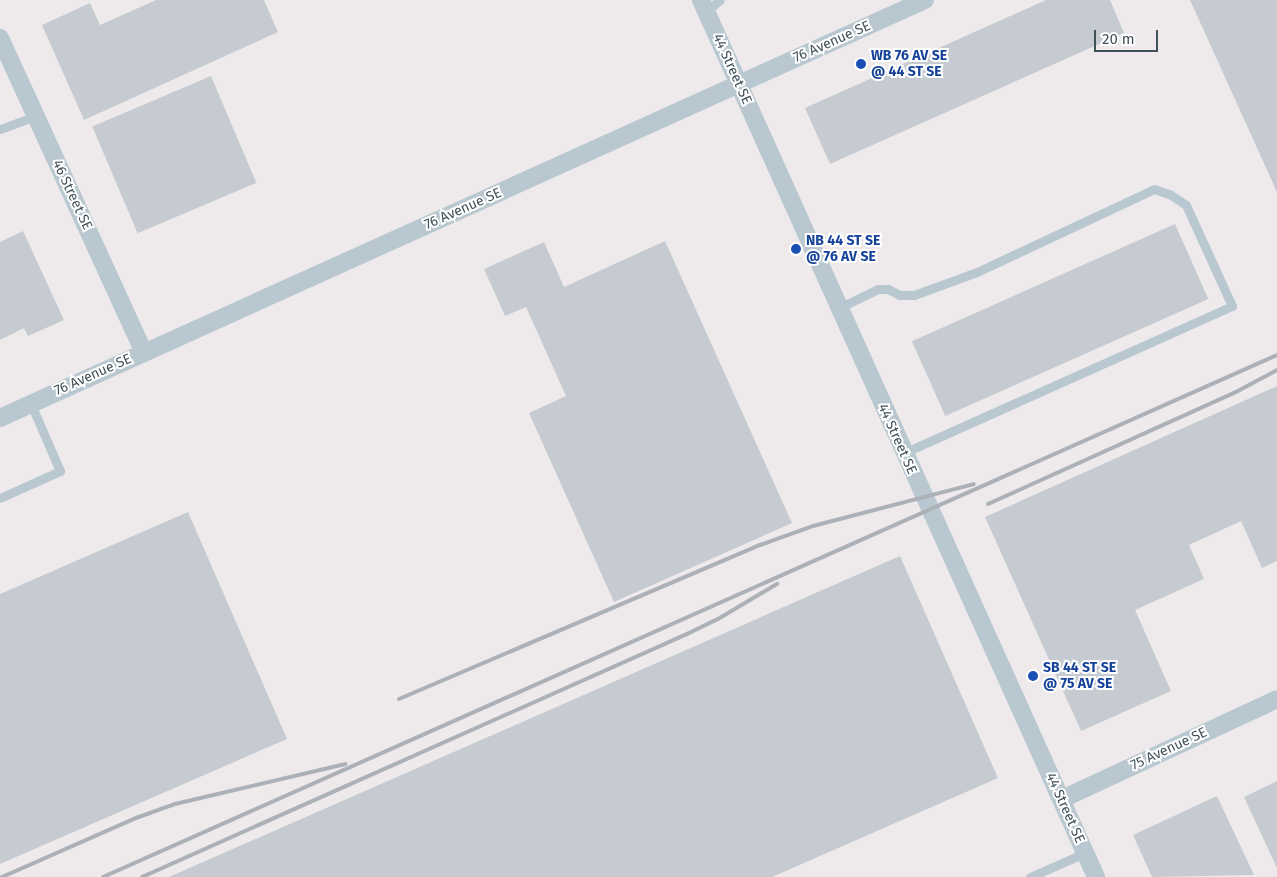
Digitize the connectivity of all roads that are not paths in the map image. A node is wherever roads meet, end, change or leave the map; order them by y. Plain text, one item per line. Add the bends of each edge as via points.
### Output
1 (720, 0) edge
2 (925, 0) edge
3 (704, 6) edge
4 (0, 38) edge
5 (738, 84) junction
6 (36, 116) junction
7 (0, 129) edge
8 (839, 308) junction
9 (144, 352) junction
10 (31, 404) junction
11 (0, 418) edge
12 (904, 453) junction
13 (0, 498) edge
14 (1277, 699) edge
15 (1062, 799) junction
16 (1085, 853) junction
17 (1030, 877) edge
18 (1096, 877) edge

1 - 3 lane
2 - 5 street, 76 Avenue SE
3 - 5 street, 44 Street SE
4 - 6 street, 46 Street SE
5 - 8 street, 44 Street SE
5 - 9 street, 76 Avenue SE
6 - 7 lane
6 - 9 street, 46 Street SE
8 - 12 street, 44 Street SE
8 - 12 lane via 878,290 914,295 977,272 1154,188 1186,206 1232,306
9 - 10 street, 76 Avenue SE
10 - 11 street, 76 Avenue SE
10 - 13 lane via 60,471
12 - 15 street, 44 Street SE
14 - 15 street, 75 Avenue SE
15 - 16 street, 44 Street SE
16 - 17 lane
16 - 18 street, 44 Street SE

